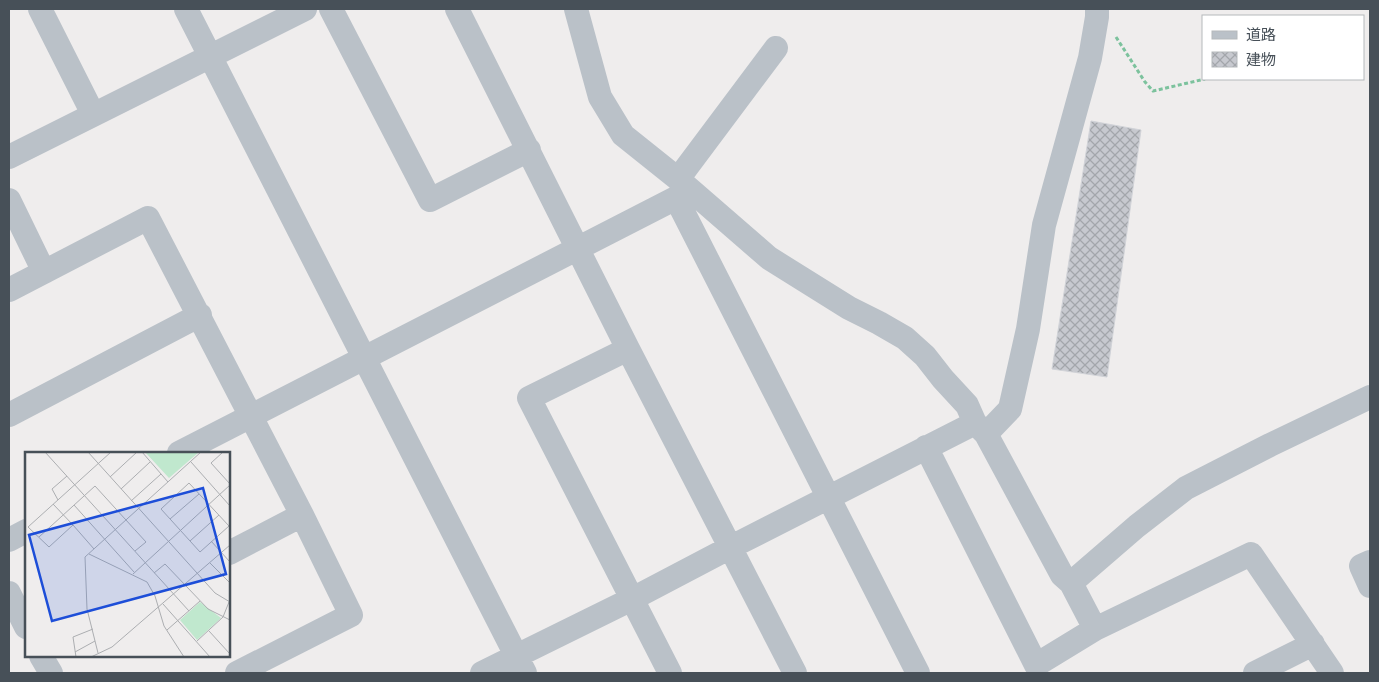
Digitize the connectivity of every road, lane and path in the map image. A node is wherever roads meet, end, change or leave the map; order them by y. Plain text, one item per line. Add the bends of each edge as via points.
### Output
1 (40, 9) edge
2 (186, 9) edge
3 (305, 9) edge
4 (330, 9) edge
5 (457, 9) edge
6 (576, 9) edge
7 (1097, 9) edge
8 (1114, 33) dead end
9 (776, 48) dead end
10 (210, 55) junction
11 (1202, 80) edge
12 (93, 114) junction
13 (529, 150) junction
14 (9, 157) edge
15 (681, 189) junction
16 (9, 200) edge
17 (579, 248) junction
18 (44, 272) junction
19 (9, 290) edge
20 (200, 315) junction
21 (628, 348) junction
22 (364, 358) junction
23 (1370, 397) edge
24 (9, 415) edge
25 (250, 417) junction
26 (981, 428) junction
27 (926, 447) junction
28 (181, 452) edge
29 (830, 498) junction
30 (302, 515) junction
31 (25, 532) edge
32 (9, 540) edge
33 (730, 547) junction
34 (230, 552) edge
35 (1370, 562) edge
36 (1071, 583) junction
37 (1370, 586) edge
38 (9, 593) edge
39 (632, 599) junction
40 (25, 625) edge
41 (1095, 629) junction
42 (1313, 644) junction
43 (42, 657) edge
44 (521, 664) edge
45 (1039, 669) edge
46 (248, 671) edge
47 (50, 673) edge
48 (482, 673) edge
49 (670, 673) edge
50 (795, 673) edge
51 (918, 673) edge
52 (1255, 673) edge
53 (1332, 673) edge

1 - 12 street
2 - 10 street
3 - 10 street
4 - 13 street via 430,200
5 - 13 street
6 - 15 street via 600,97 610,116 623,135
7 - 26 street via 1090,58 1044,225 1028,329 1010,409
8 - 11 path via 1153,91
9 - 15 street
10 - 12 street
10 - 22 street
12 - 14 street
13 - 17 street
15 - 17 street
15 - 26 street via 769,258 849,308 905,338 967,405
15 - 29 street
16 - 18 street
17 - 21 street
17 - 22 street
18 - 19 street
18 - 20 street via 148,218
20 - 24 street
20 - 25 street
21 - 33 street
21 - 39 street via 529,398
22 - 25 street
22 - 44 street
23 - 36 street via 1186,488
25 - 28 street
25 - 30 street
26 - 27 street
26 - 36 street via 1062,576
27 - 29 street
27 - 45 street
29 - 33 street
29 - 51 street
30 - 34 street
30 - 46 street via 351,615
31 - 32 street
33 - 39 street
33 - 50 street
35 - 37 street via 1361,566
36 - 41 street
38 - 40 street
39 - 44 street
39 - 49 street
41 - 42 street via 1251,554
41 - 45 street
42 - 52 street
42 - 53 street
43 - 47 street
44 - 48 street

